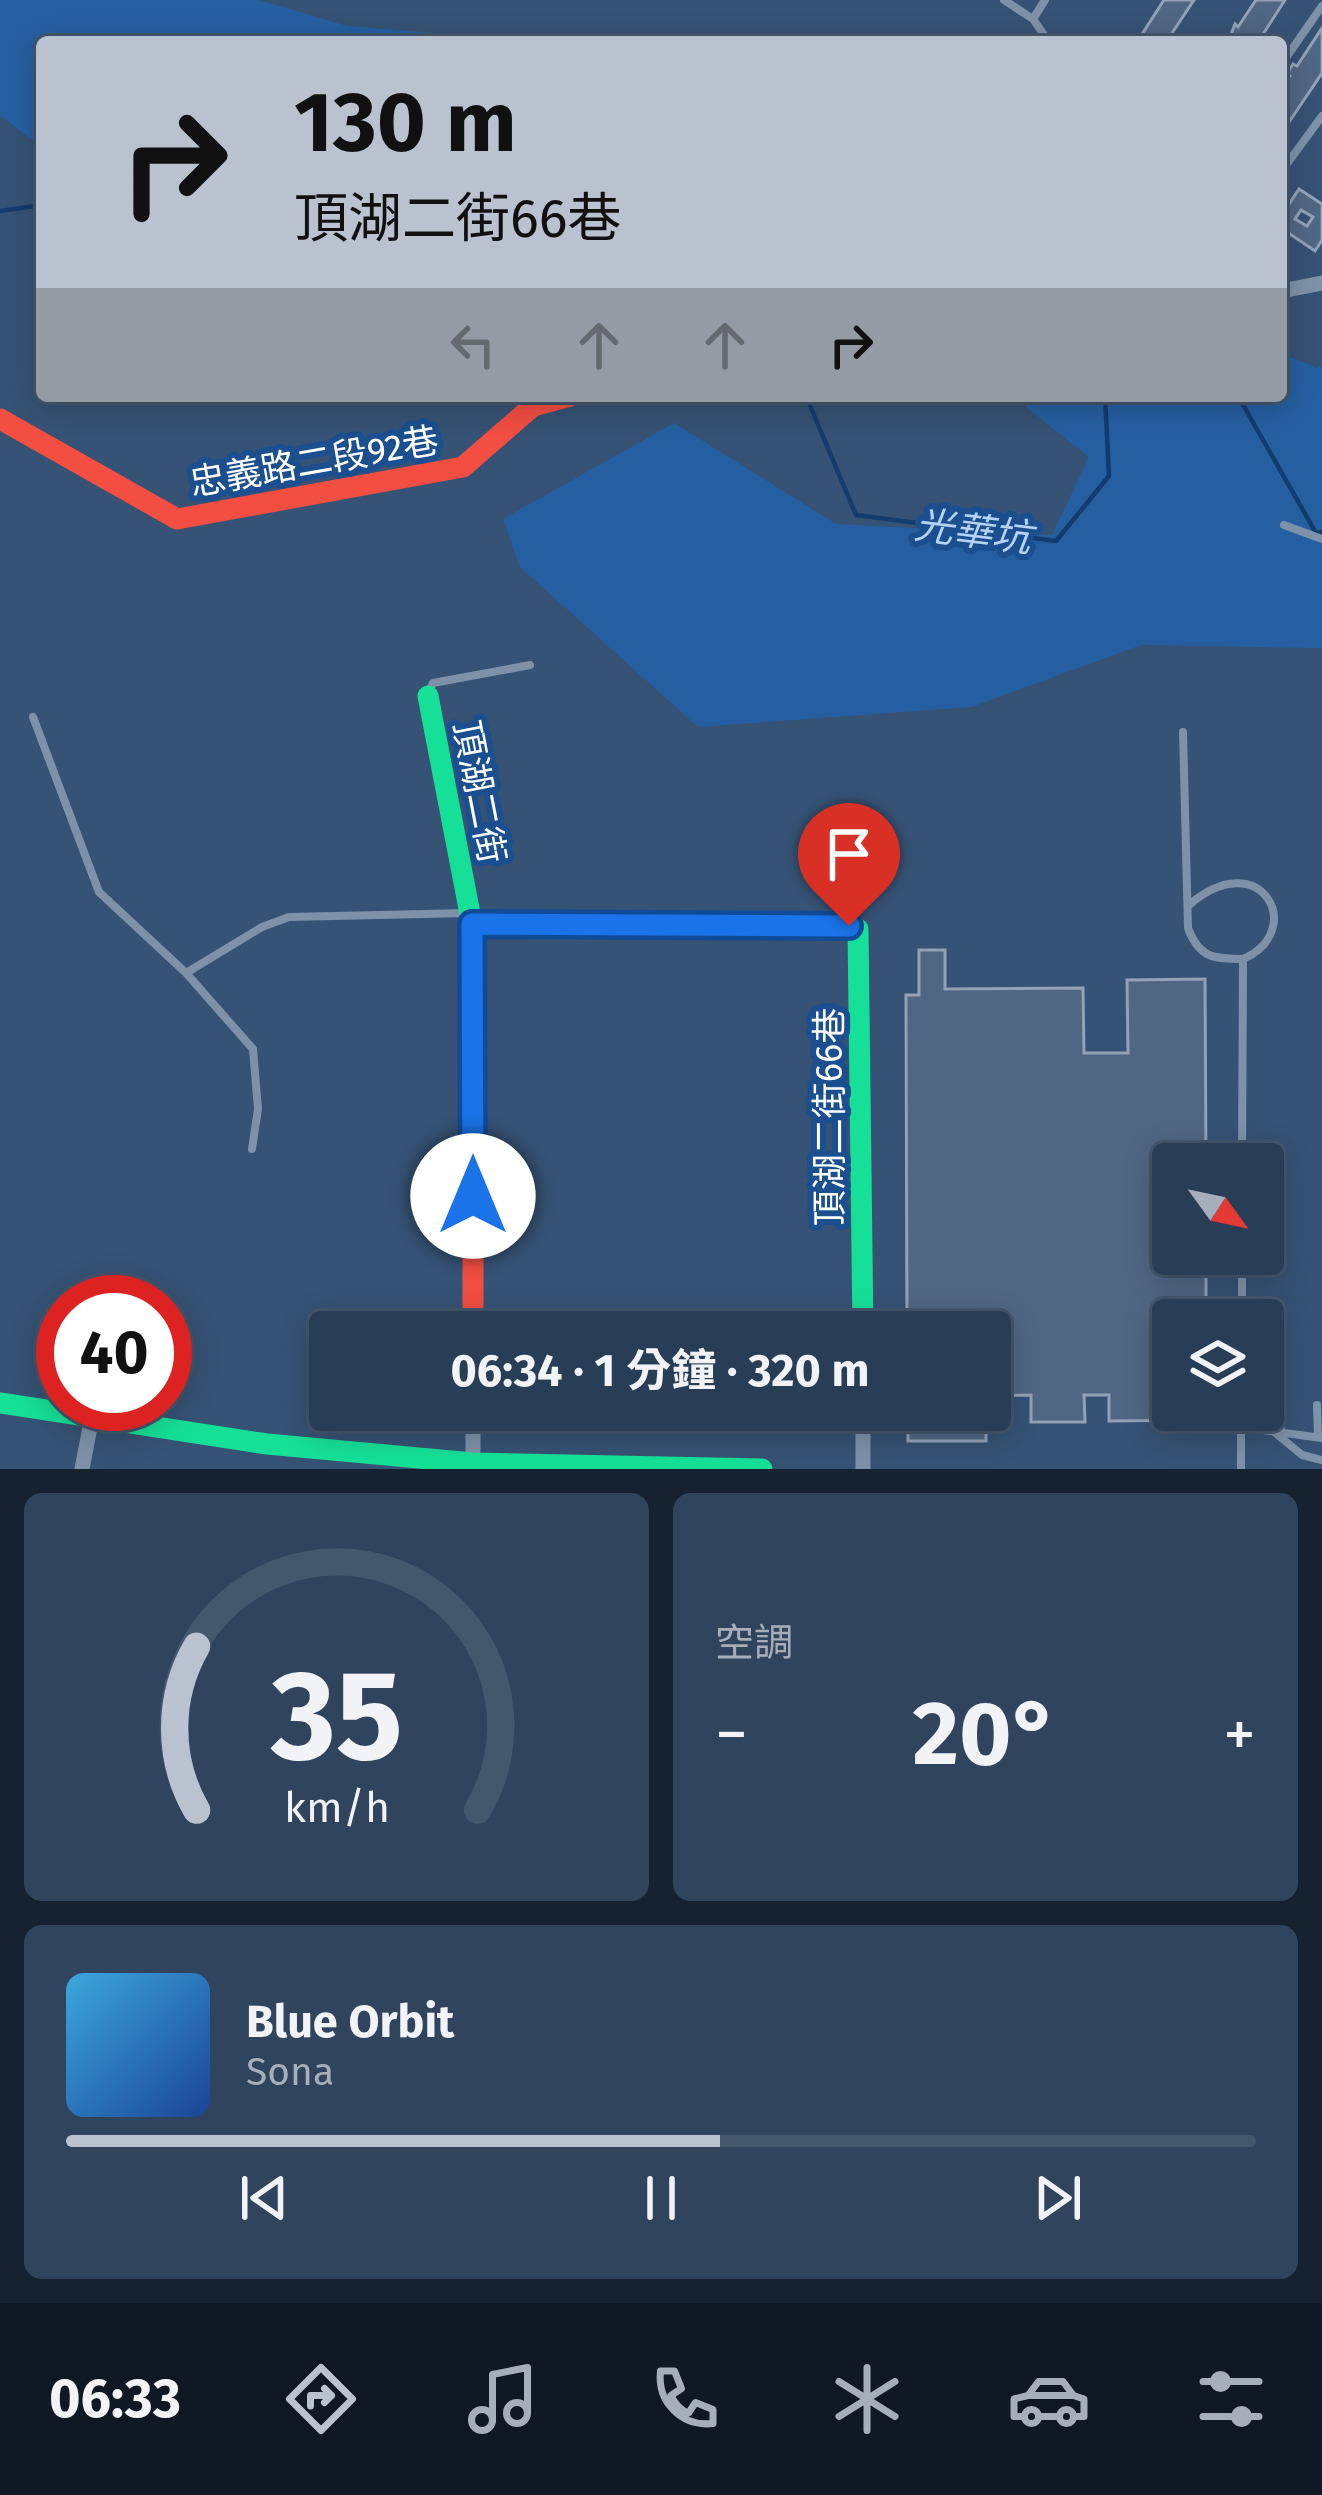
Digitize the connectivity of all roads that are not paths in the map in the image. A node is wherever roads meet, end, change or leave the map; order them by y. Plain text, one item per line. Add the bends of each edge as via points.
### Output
1 (1004, 0) edge
2 (1045, 0) edge
3 (1322, 6) edge
4 (1033, 19) junction
5 (1045, 36) edge
6 (1287, 56) edge
7 (1322, 116) edge
8 (1287, 164) edge
9 (1322, 284) edge
10 (1287, 289) edge
11 (548, 402) edge
12 (0, 419) edge
13 (1284, 524) dead end
14 (1322, 539) edge
15 (530, 665) dead end
16 (428, 696) joint
17 (32, 718) dead end
18 (1183, 732) dead end
19 (1188, 906) junction
20 (471, 918) junction
21 (1243, 959) junction
22 (185, 973) junction
23 (1242, 1143) edge
24 (252, 1149) dead end
25 (473, 1311) edge
26 (863, 1311) edge
27 (0, 1403) edge
28 (1318, 1405) dead end
29 (36, 1408) edge
30 (89, 1431) edge
31 (183, 1431) edge
32 (473, 1431) edge
33 (863, 1431) edge
34 (1241, 1431) edge
35 (1277, 1431) joint
36 (1320, 1437) edge
37 (1322, 1460) edge
38 (474, 1466) edge
39 (82, 1469) edge
40 (762, 1469) edge
41 (863, 1469) edge
42 (1240, 1469) edge

1 - 4 lane
2 - 4 lane
3 - 6 lane
4 - 5 lane
7 - 8 lane
9 - 10 street
11 - 12 street, 忠義路二段92巷 via 463,467 177,519
13 - 14 lane
15 - 16 lane via 433,683
16 - 20 street, 頂湖二街
17 - 22 lane via 99,892
18 - 19 lane
19 - 21 lane via 1195,946 1211,959
19 - 21 lane via 1223,884 1265,891 1272,924 1257,953
20 - 22 lane via 290,917
20 - 25 street, 頂湖二街
20 - 26 street, 頂湖二街66巷 via 857,929
21 - 23 lane
22 - 24 lane via 253,1049
27 - 29 street
28 - 36 lane
30 - 39 street
31 - 38 street
32 - 38 street
33 - 41 street
34 - 42 lane
35 - 36 lane
35 - 37 lane via 1303,1455
38 - 40 street

